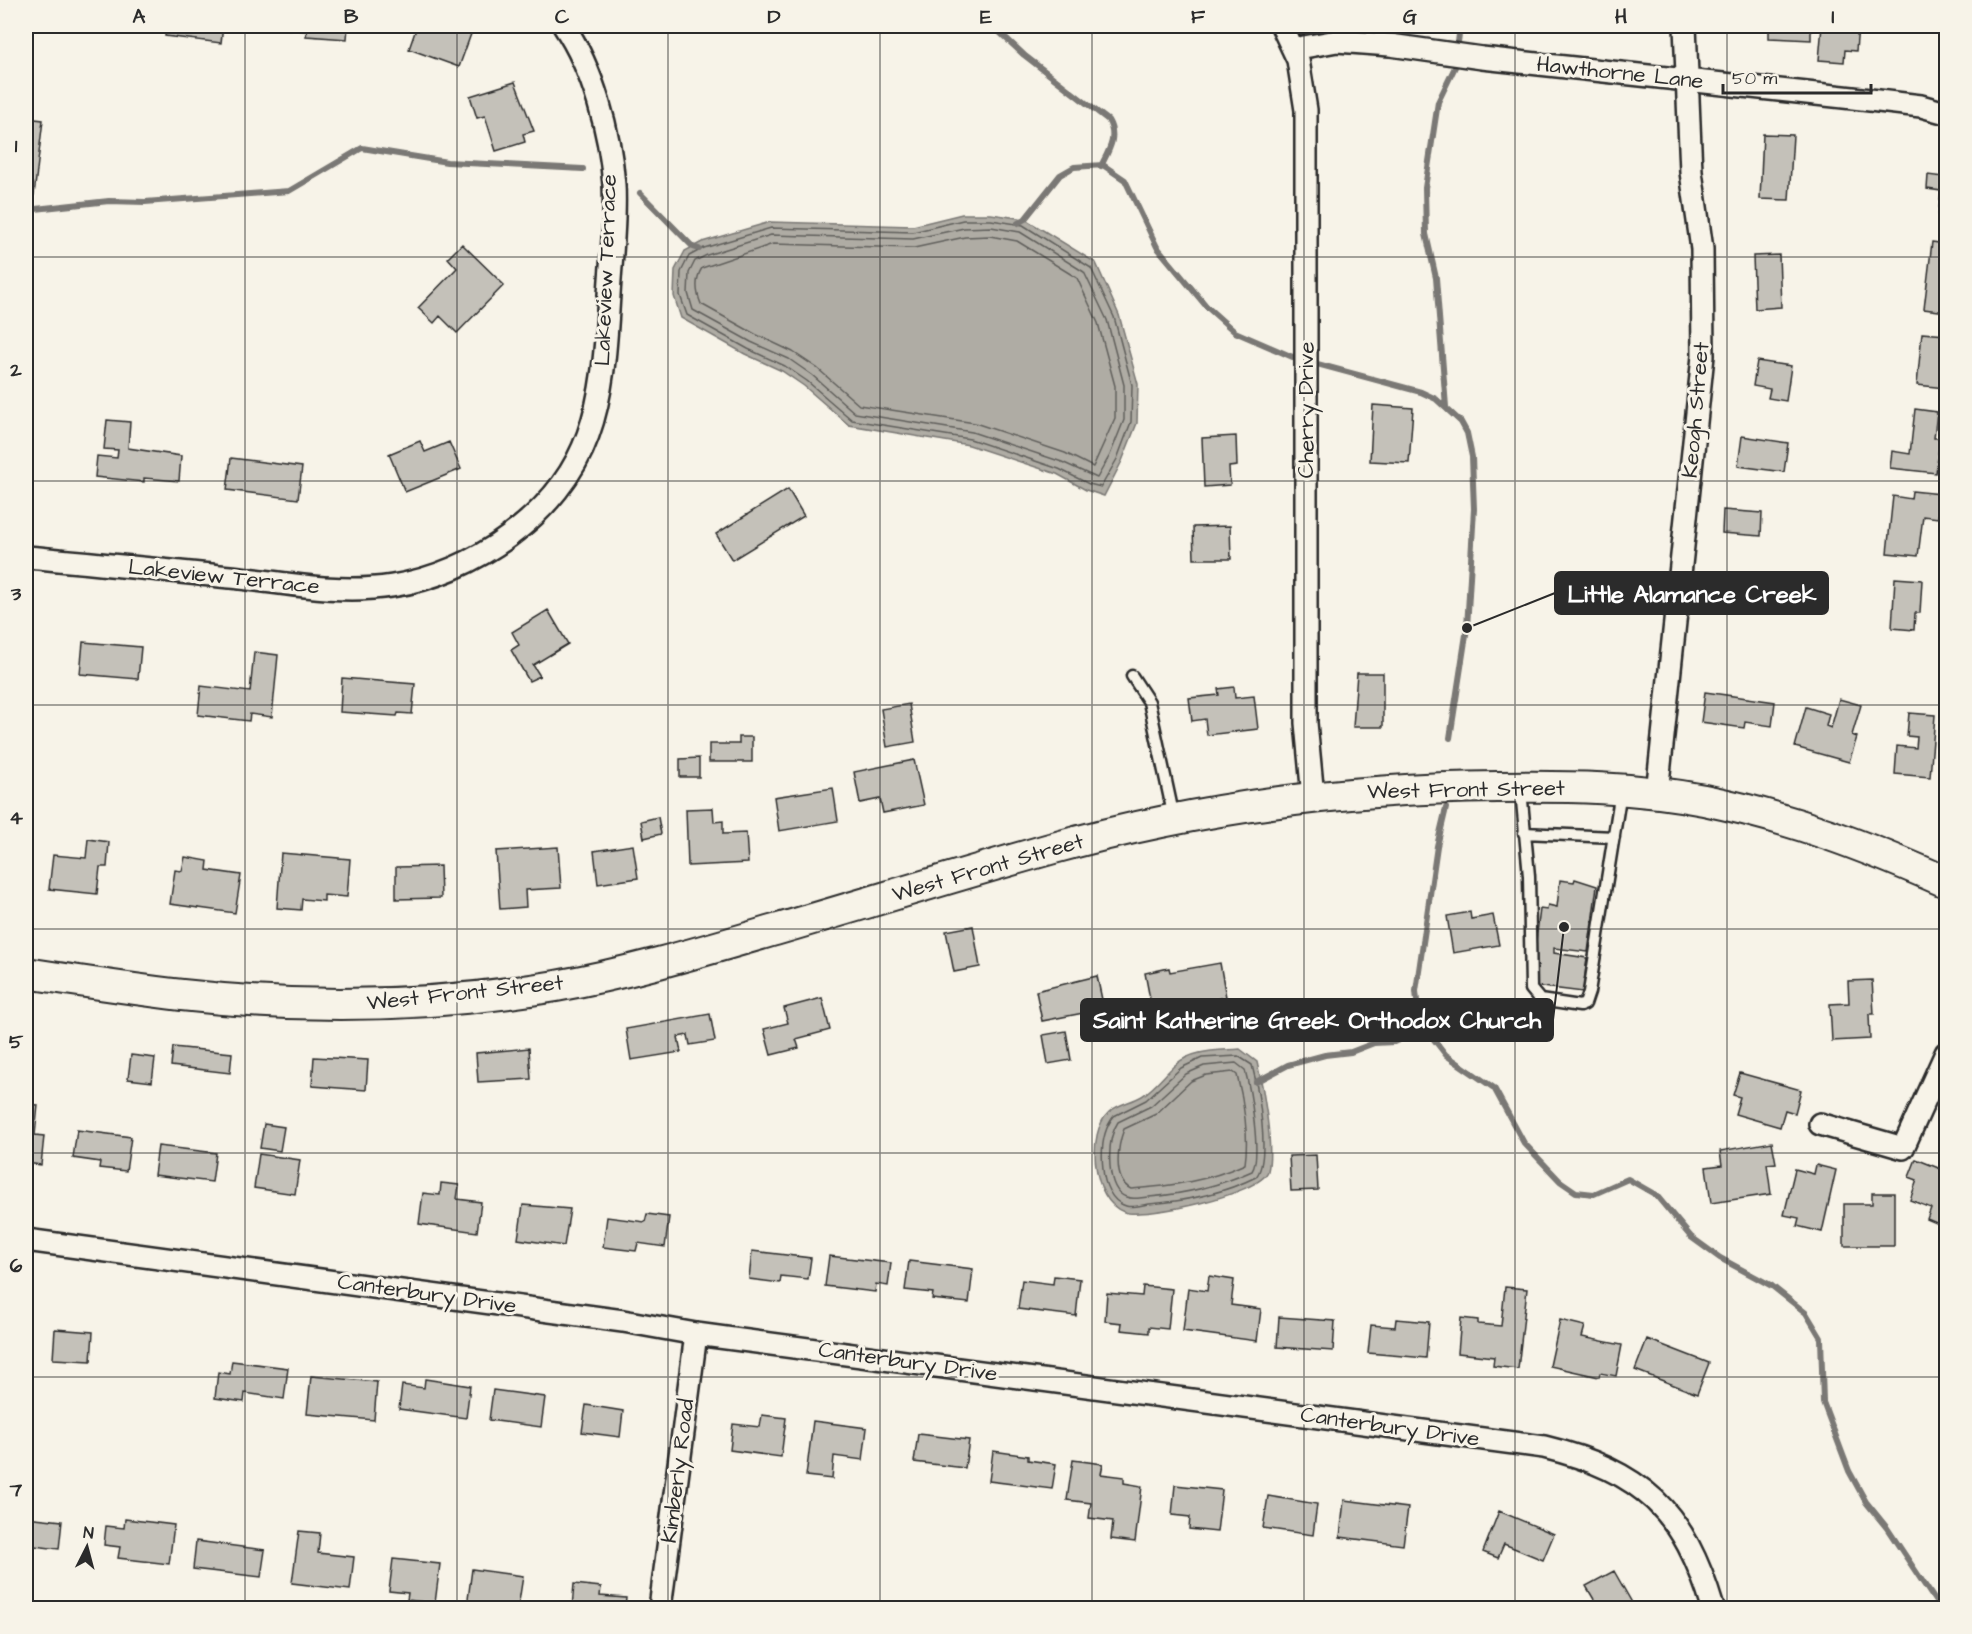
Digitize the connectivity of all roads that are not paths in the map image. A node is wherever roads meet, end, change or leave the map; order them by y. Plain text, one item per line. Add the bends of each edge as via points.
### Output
1 (564, 26) edge
2 (1282, 26) edge
3 (1685, 26) edge
4 (1293, 49) junction
5 (1685, 80) junction
6 (1947, 113) edge
7 (26, 556) edge
8 (1132, 676) dead end
9 (1520, 787) junction
10 (1621, 790) junction
11 (1657, 793) junction
12 (1313, 797) junction
13 (1174, 818) junction
14 (1524, 833) junction
15 (1614, 837) junction
16 (1947, 882) edge
17 (26, 974) edge
18 (1947, 1053) edge
19 (1820, 1124) dead end
20 (26, 1240) edge
21 (696, 1334) junction
22 (660, 1608) edge
23 (1713, 1608) edge

1 - 7 street, Lakeview Terrace via 591,83 607,139 614,186 606,360 588,435 571,473 532,517 476,557 435,577 391,586 337,589
2 - 4 street, Cherry Drive
3 - 5 street, Keogh Street
4 - 5 street, Hawthorne Lane via 1337,41 1390,45
4 - 12 street, Cherry Drive via 1306,110 1306,723
5 - 6 street, Hawthorne Lane via 1921,106
5 - 11 street, Keogh Street via 1691,172 1702,249 1703,356
8 - 13 lane via 1149,702
9 - 10 street, West Front Street
9 - 12 street, West Front Street via 1391,789
9 - 14 lane
10 - 11 street, West Front Street
10 - 15 lane
11 - 16 street, West Front Street via 1803,825 1868,847
12 - 13 street, West Front Street
13 - 17 street, West Front Street via 1050,849 662,964 507,993 348,1004 265,1001 184,995
14 - 15 lane
14 - 15 lane via 1531,989 1534,996 1547,1002 1580,1006 1585,1004 1589,992
18 - 19 street via 1903,1148
20 - 21 street, Canterbury Drive
21 - 22 street, Kimberly Road
21 - 23 street, Canterbury Drive via 1544,1447 1576,1455 1632,1481 1659,1504 1689,1544

